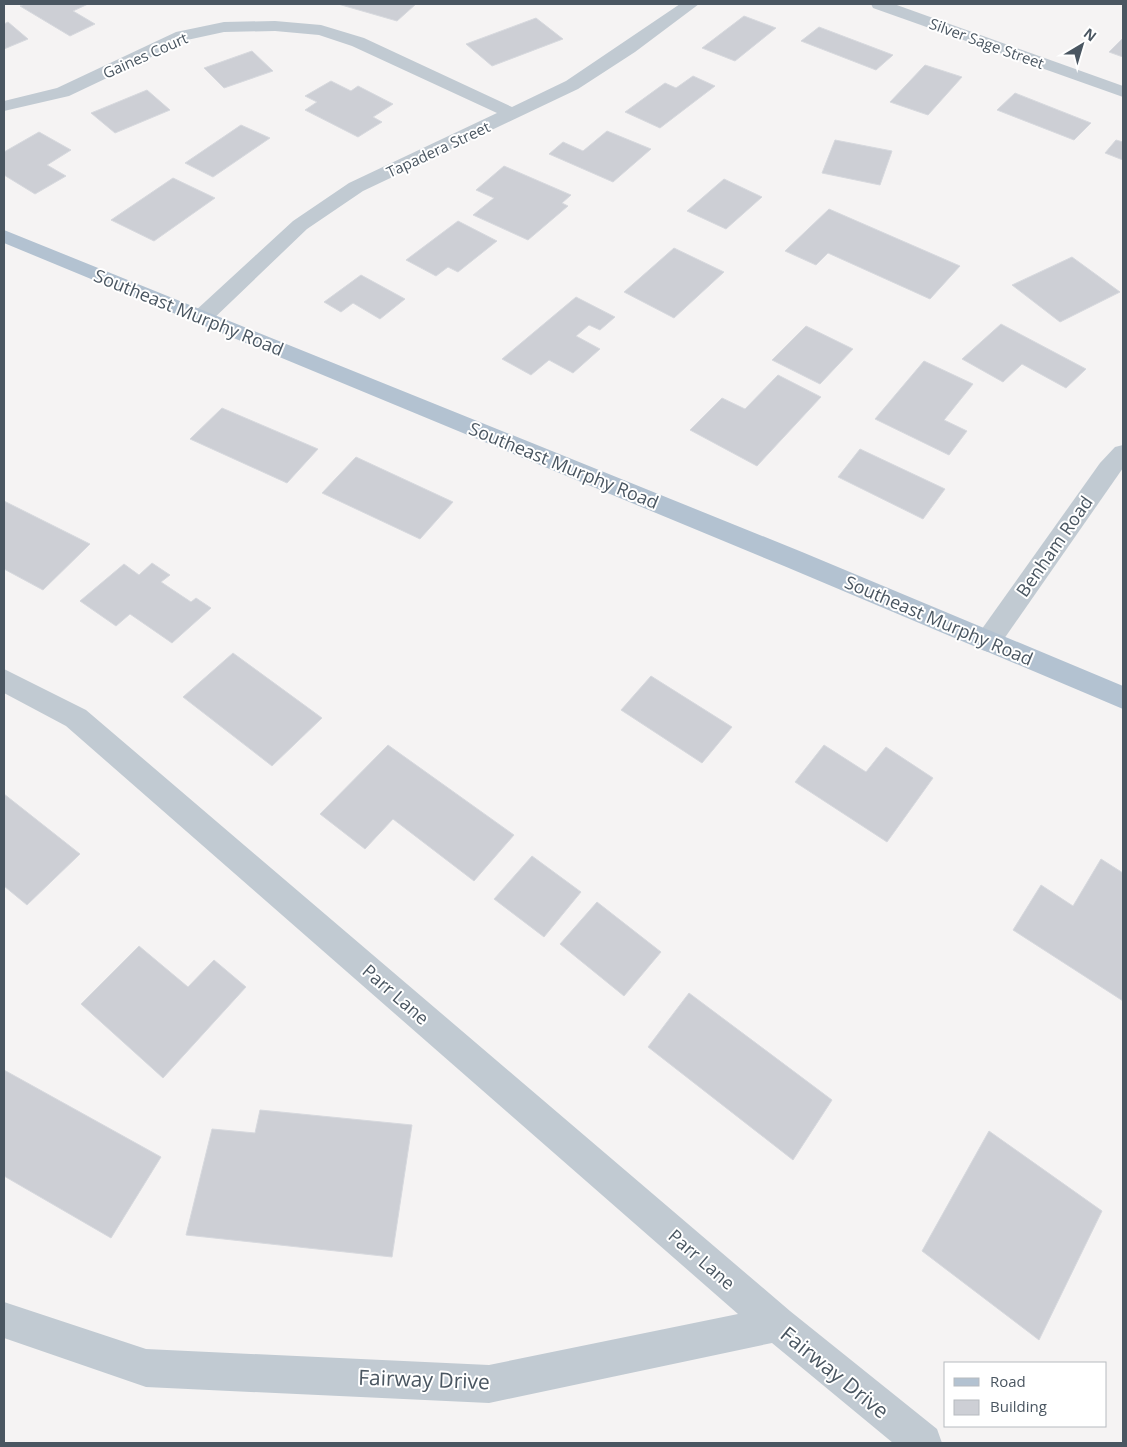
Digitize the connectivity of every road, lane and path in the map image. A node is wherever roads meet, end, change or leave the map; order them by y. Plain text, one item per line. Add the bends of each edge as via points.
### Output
1 (691, 4) edge
2 (879, 4) edge
3 (1123, 92) edge
4 (4, 106) edge
5 (514, 114) junction
6 (4, 236) edge
7 (202, 317) junction
8 (1123, 453) edge
9 (988, 641) junction
10 (4, 680) edge
11 (1123, 698) edge
12 (4, 1320) edge
13 (777, 1324) junction
14 (923, 1443) edge

1 - 5 street, Tapadera Street via 572,85
2 - 3 street, Silver Sage Street
4 - 5 street, Gaines Court via 63,92 182,36 224,27 275,26 321,30 358,42
5 - 7 street, Tapadera Street via 356,187 300,225
6 - 7 main road, Southeast Murphy Road
7 - 9 main road, Southeast Murphy Road
8 - 9 street, Benham Road via 1108,469
9 - 11 main road, Southeast Murphy Road
10 - 13 street, Parr Lane via 76,718
12 - 13 street, Fairway Drive via 146,1368 489,1384
13 - 14 street, Fairway Drive

